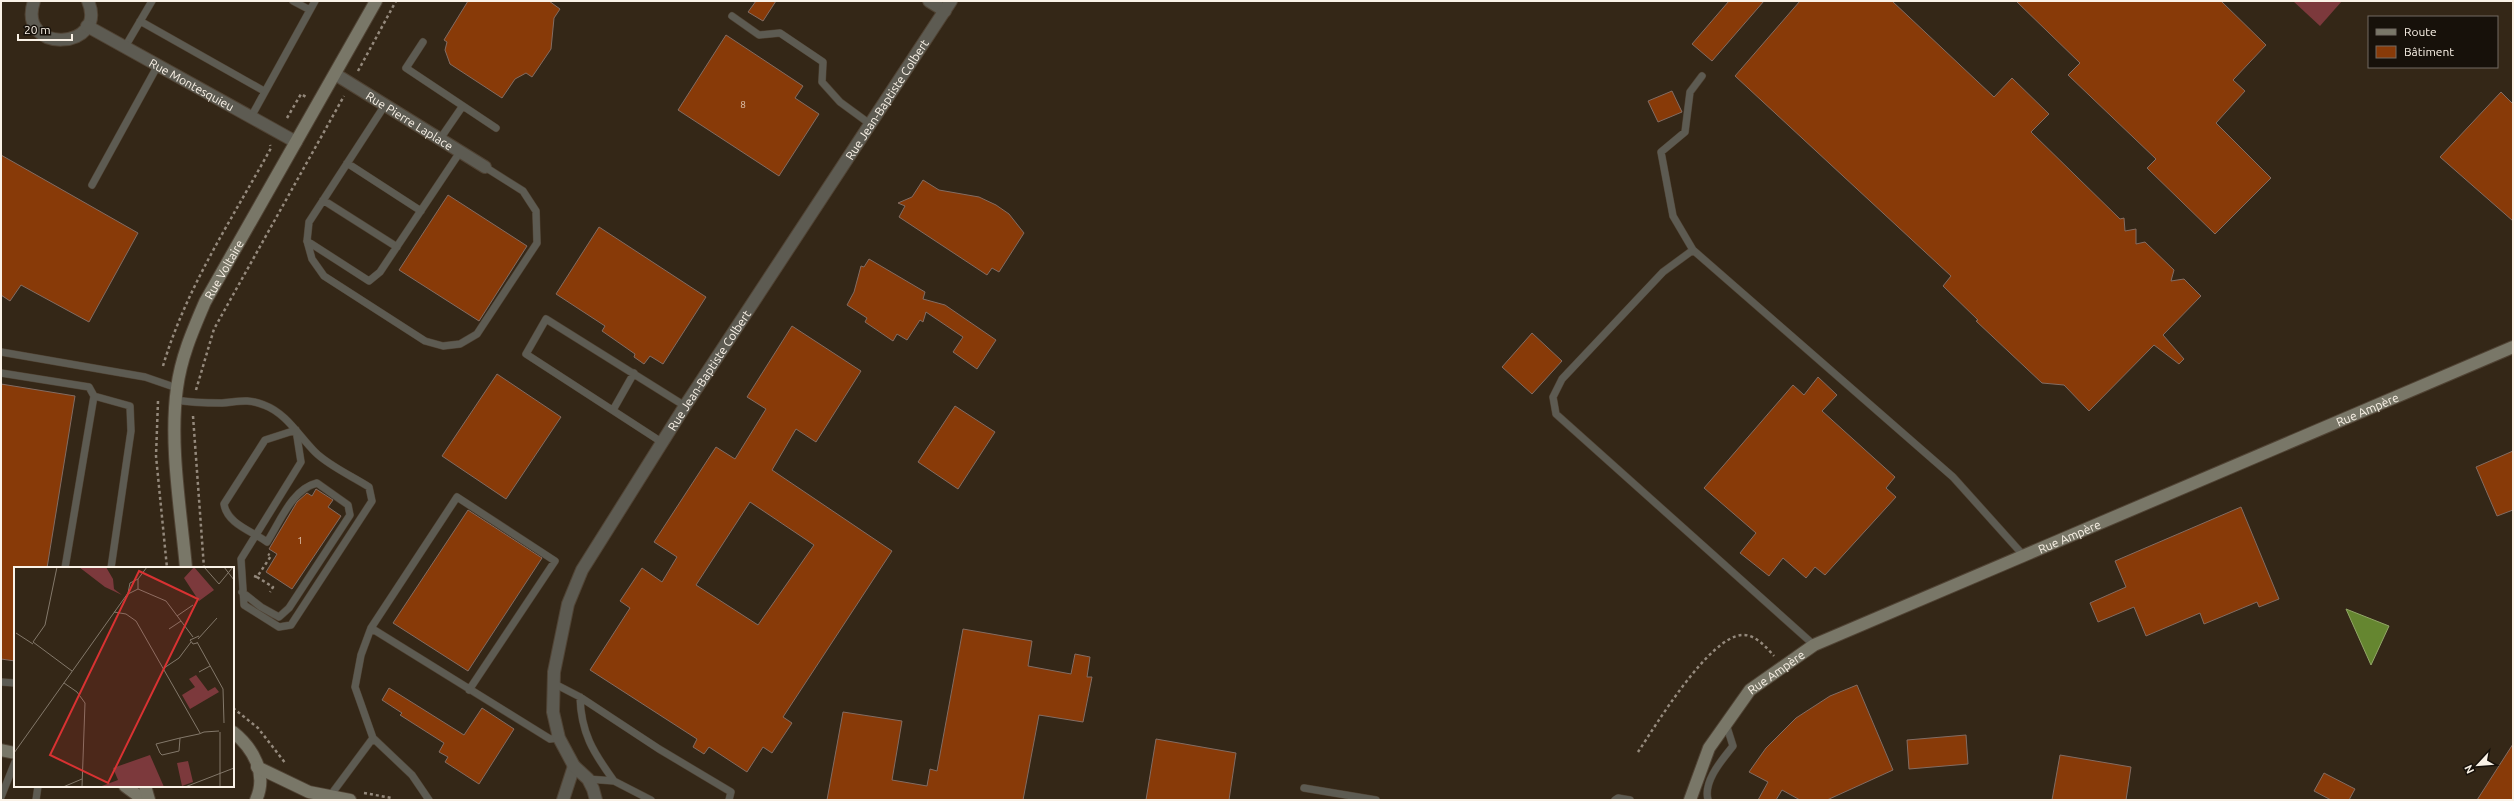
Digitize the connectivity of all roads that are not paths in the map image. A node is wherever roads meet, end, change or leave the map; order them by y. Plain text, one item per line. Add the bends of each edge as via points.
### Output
1 (34, 1) edge
2 (88, 1) edge
3 (152, 1) edge
4 (293, 1) edge
5 (315, 1) edge
6 (376, 1) edge
7 (929, 1) edge
8 (948, 6) edge
9 (310, 10) junction
10 (732, 16) dead end
11 (140, 21) junction
12 (87, 26) junction
13 (423, 42) dead end
14 (125, 47) junction
15 (158, 65) junction
16 (335, 74) junction
17 (1702, 76) dead end
18 (264, 91) junction
19 (385, 105) junction
20 (462, 107) junction
21 (251, 117) junction
22 (870, 124) junction
23 (496, 128) dead end
24 (440, 139) junction
25 (296, 142) junction
26 (460, 152) junction
27 (347, 163) junction
28 (485, 167) joint
29 (92, 185) dead end
30 (323, 200) junction
31 (420, 211) junction
32 (307, 241) junction
33 (397, 247) junction
34 (1693, 250) junction
35 (2513, 347) edge
36 (1, 352) edge
37 (1, 373) edge
38 (634, 373) junction
39 (176, 394) junction
40 (94, 396) junction
41 (685, 406) junction
42 (612, 410) junction
43 (296, 430) junction
44 (663, 443) junction
45 (256, 534) junction
46 (2024, 556) junction
47 (65, 567) edge
48 (111, 567) edge
49 (186, 567) edge
50 (242, 592) junction
51 (371, 628) junction
52 (1814, 645) junction
53 (1, 682) edge
54 (14, 683) edge
55 (553, 683) junction
56 (468, 690) junction
57 (580, 697) junction
58 (1726, 724) junction
59 (234, 733) edge
60 (373, 738) junction
61 (559, 738) junction
62 (1, 750) edge
63 (14, 753) edge
64 (14, 764) edge
65 (574, 766) junction
66 (258, 767) junction
67 (588, 779) junction
68 (614, 781) junction
69 (38, 787) edge
70 (126, 787) edge
71 (145, 787) edge
72 (1304, 788) dead end
73 (330, 796) junction
74 (354, 796) edge
75 (1, 797) edge
76 (36, 800) edge
77 (144, 800) edge
78 (149, 800) edge
79 (256, 800) edge
80 (429, 800) edge
81 (564, 800) edge
82 (596, 800) edge
83 (651, 800) edge
84 (729, 800) edge
85 (1376, 800) edge
86 (1615, 800) edge
87 (1630, 800) edge
88 (1691, 800) edge
89 (1708, 800) edge

1 - 12 street via 32,16 35,25 47,38 56,41 70,40 82,33
2 - 12 street via 90,16
3 - 11 lane
4 - 9 lane
5 - 9 lane
6 - 16 street, Rue Voltaire
7 - 8 street
8 - 22 street, Rue Jean-Baptiste Colbert
9 - 18 lane
10 - 22 lane via 759,35 780,33 823,62 822,82 840,102
11 - 14 lane
11 - 18 lane
12 - 14 street, Rue Montesquieu
13 - 20 lane via 406,68
14 - 15 street, Rue Montesquieu
15 - 21 street, Rue Montesquieu
15 - 29 lane
16 - 19 street, Rue Pierre Laplace
16 - 25 street, Rue Voltaire
17 - 34 lane via 1690,92 1685,132 1661,152 1673,216
18 - 21 lane
19 - 24 street, Rue Pierre Laplace
19 - 27 lane
20 - 23 lane
20 - 24 lane
21 - 25 street, Rue Montesquieu
22 - 41 street, Rue Jean-Baptiste Colbert
24 - 26 street, Rue Pierre Laplace
25 - 39 street, Rue Voltaire via 205,302 187,342
26 - 28 street, Rue Pierre Laplace
26 - 31 lane
27 - 30 lane
27 - 31 lane
28 - 32 lane via 523,191 536,211 537,243 478,334 460,344 443,346 425,341 324,276 312,259
30 - 32 lane via 309,222
30 - 33 lane
31 - 33 lane
32 - 33 lane via 369,281 380,272
34 - 46 lane via 1953,477
34 - 52 lane via 1662,272 1562,379 1553,397 1556,414
35 - 46 street, Rue Ampère
36 - 39 lane via 145,377
37 - 40 lane via 89,387
38 - 41 lane
38 - 42 lane
38 - 42 lane via 546,319 526,354
39 - 43 lane via 195,403 239,399 264,405 278,413
39 - 49 street, Rue Voltaire via 174,428
40 - 47 lane
40 - 48 lane via 130,406 131,431
41 - 44 street, Rue Jean-Baptiste Colbert
42 - 44 lane
43 - 45 lane via 301,462
43 - 45 lane via 265,440 224,504 225,512 231,519
43 - 50 lane via 316,453 369,487 372,501 291,625 279,627 256,614 244,605
44 - 55 street, Rue Jean-Baptiste Colbert via 582,570 568,604
45 - 50 lane via 242,559
45 - 50 lane via 267,542 298,493 308,486 316,484 348,505 350,516 289,608 279,617
46 - 52 street, Rue Ampère
51 - 56 lane
51 - 56 lane via 457,497 554,561
51 - 60 lane via 361,655 356,687
52 - 58 street, Rue Ampère via 1750,690
53 - 54 lane
55 - 57 lane
55 - 61 street, Rue Jean-Baptiste Colbert via 553,712
56 - 61 lane via 550,739
57 - 68 lane via 581,716 593,752
57 - 84 lane via 731,792
58 - 88 street, Rue Ampère via 1708,748
58 - 89 lane via 1733,746 1714,772 1706,793
59 - 66 street via 248,746
60 - 73 lane
60 - 80 lane via 412,775
61 - 65 street, Rue Jean-Baptiste Colbert
62 - 63 street
64 - 75 lane
65 - 67 street, Rue Jean-Baptiste Colbert
65 - 81 street
66 - 73 street via 310,792
66 - 79 street via 260,777
67 - 68 lane
67 - 82 street, Rue Jean-Baptiste Colbert via 594,789
68 - 83 lane
69 - 76 lane
70 - 77 street
71 - 78 street
72 - 85 lane
73 - 74 street
86 - 87 lane

